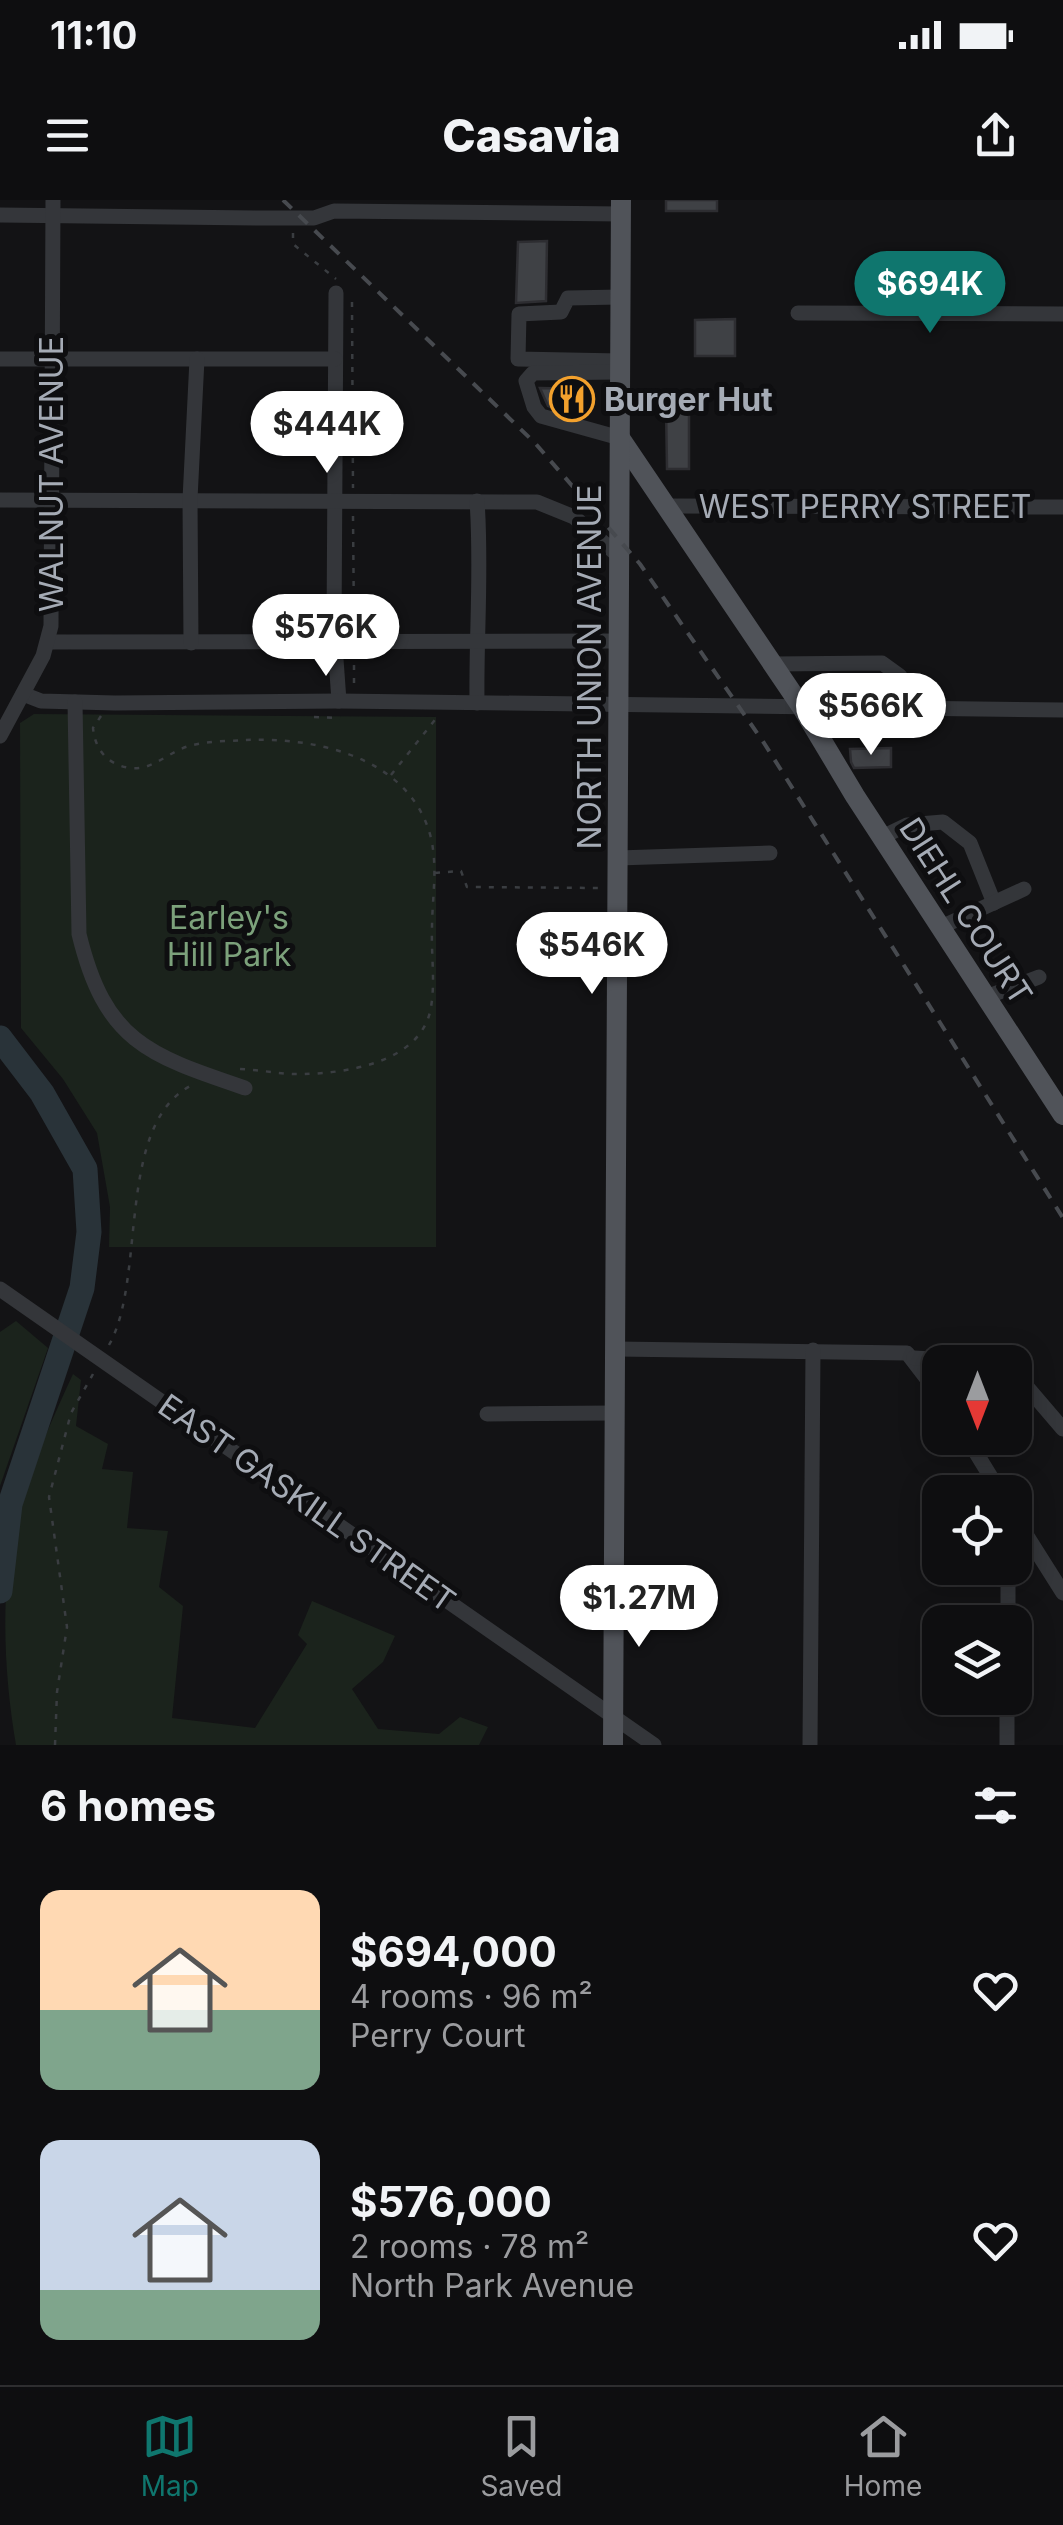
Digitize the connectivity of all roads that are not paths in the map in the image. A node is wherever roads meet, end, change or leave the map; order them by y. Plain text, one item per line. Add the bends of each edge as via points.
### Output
1 (334, 206) edge
2 (621, 207) edge
3 (53, 208) edge
4 (0, 215) edge
5 (336, 293) dead end
6 (620, 297) junction
7 (798, 313) dead end
8 (1063, 314) edge
9 (0, 358) edge
10 (52, 359) junction
11 (197, 359) junction
12 (335, 360) junction
13 (620, 366) junction
14 (620, 438) junction
15 (51, 499) junction
16 (190, 499) junction
17 (335, 499) junction
18 (0, 500) edge
19 (478, 501) junction
20 (667, 506) junction
21 (1063, 507) edge
22 (620, 556) junction
23 (619, 641) junction
24 (48, 642) junction
25 (191, 642) junction
26 (476, 642) junction
27 (334, 643) junction
28 (774, 664) junction
29 (23, 694) junction
30 (339, 701) junction
31 (75, 702) junction
32 (478, 703) junction
33 (618, 706) junction
34 (803, 709) junction
35 (906, 709) junction
36 (1063, 710) edge
37 (0, 736) edge
38 (882, 837) junction
39 (770, 853) dead end
40 (618, 858) junction
41 (1024, 890) dead end
42 (994, 903) junction
43 (941, 927) junction
44 (1039, 978) dead end
45 (986, 997) junction
46 (245, 1088) dead end
47 (1063, 1116) edge
48 (0, 1290) edge
49 (616, 1349) junction
50 (813, 1350) junction
51 (910, 1355) junction
52 (922, 1356) edge
53 (922, 1371) edge
54 (1032, 1393) edge
55 (615, 1413) junction
56 (487, 1414) dead end
57 (1063, 1429) edge
58 (1032, 1544) edge
59 (1060, 1589) edge
60 (1007, 1715) edge
61 (613, 1716) junction
62 (613, 1745) edge
63 (654, 1745) edge
64 (810, 1745) edge
65 (1006, 1745) edge

1 - 2 street
1 - 3 street via 314,218
2 - 6 main road, NORTH UNION AVENUE
3 - 4 street
3 - 10 street, WALNUT AVENUE
5 - 12 street
6 - 13 main road, NORTH UNION AVENUE
6 - 13 street via 568,298 561,312 519,314 518,360
7 - 8 street
9 - 10 street
10 - 11 street
10 - 15 street, WALNUT AVENUE
11 - 12 street
11 - 16 street
12 - 17 street
13 - 14 main road, NORTH UNION AVENUE
13 - 14 street via 530,375 528,390 541,416
14 - 20 main road, DIEHL COURT
14 - 22 main road, NORTH UNION AVENUE
15 - 16 street
15 - 18 street
15 - 24 street, WALNUT AVENUE
16 - 17 street
16 - 25 street
17 - 19 street
17 - 27 street
19 - 22 street via 558,508
19 - 26 street
20 - 21 street, WEST PERRY STREET
20 - 28 main road, DIEHL COURT
22 - 23 main road, NORTH UNION AVENUE
23 - 26 street
23 - 33 main road, NORTH UNION AVENUE
24 - 25 street
24 - 29 street, WALNUT AVENUE
25 - 27 street
26 - 27 street
26 - 32 street
27 - 30 street
28 - 34 main road, DIEHL COURT
28 - 35 street via 882,663 900,676
29 - 31 street
29 - 37 street, WALNUT AVENUE
30 - 31 street
30 - 32 street
31 - 46 street via 78,934 87,970 128,1037 174,1064
32 - 33 street
33 - 34 street
33 - 40 main road, NORTH UNION AVENUE
34 - 35 street
34 - 38 main road, DIEHL COURT
35 - 36 street
38 - 42 street via 906,825 943,822 970,843
38 - 43 main road, DIEHL COURT
39 - 40 street
40 - 49 main road, NORTH UNION AVENUE
41 - 42 street
42 - 43 street
43 - 45 main road, DIEHL COURT
44 - 45 street
45 - 47 main road, DIEHL COURT
48 - 61 street, EAST GASKILL STREET
49 - 50 street
49 - 55 main road, NORTH UNION AVENUE
50 - 51 street
50 - 64 street
51 - 52 street
51 - 53 street
54 - 57 street
55 - 56 street
55 - 61 main road, NORTH UNION AVENUE
58 - 59 street
60 - 65 street
61 - 62 main road, NORTH UNION AVENUE
61 - 63 street, EAST GASKILL STREET

